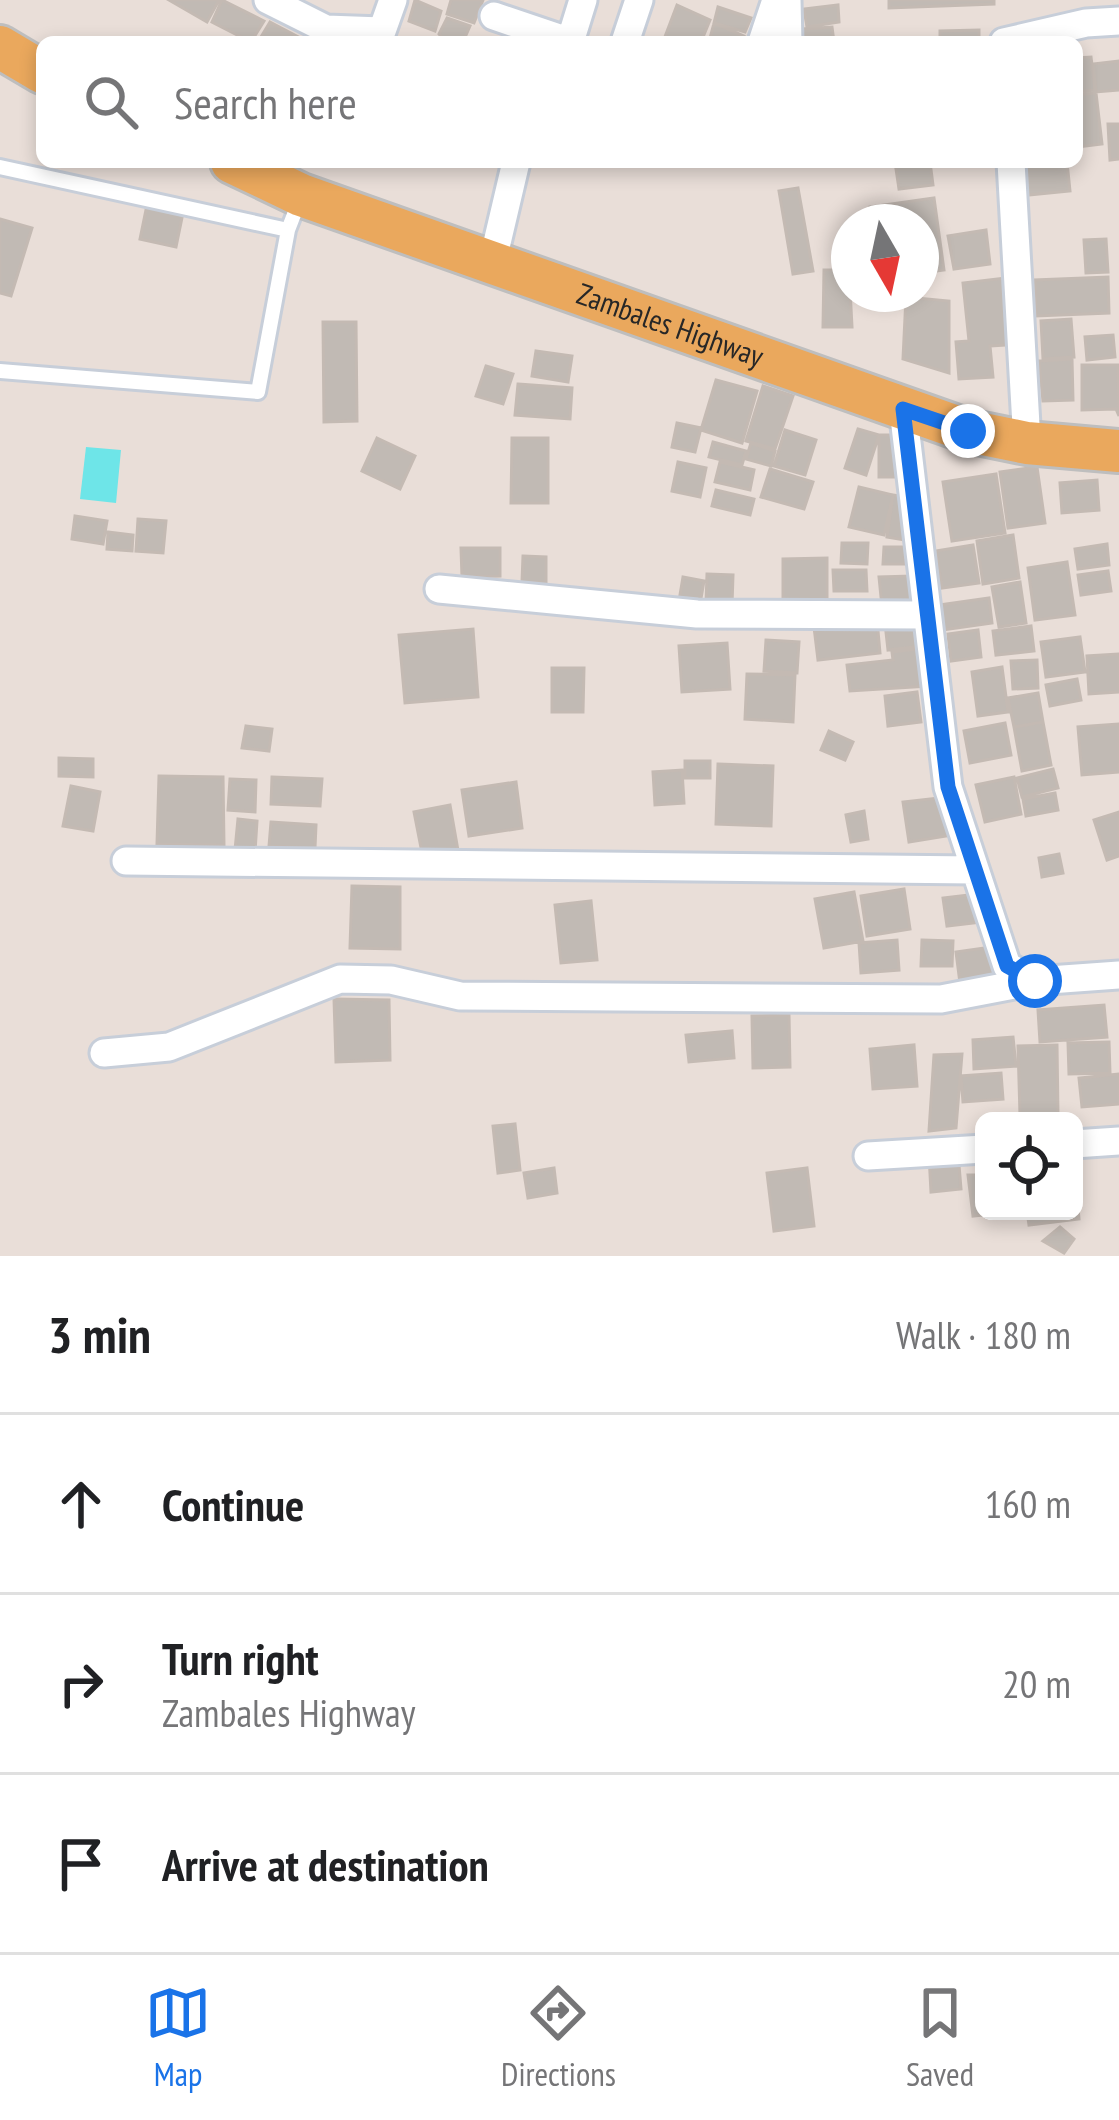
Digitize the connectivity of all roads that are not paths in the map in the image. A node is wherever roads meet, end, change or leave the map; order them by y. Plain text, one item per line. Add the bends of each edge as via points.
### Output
1 (268, 0) edge
2 (393, 0) edge
3 (584, 0) edge
4 (640, 0) edge
5 (776, 0) edge
6 (787, 0) edge
7 (1085, 11) edge
8 (514, 13) edge
9 (1119, 22) edge
10 (553, 36) edge
11 (562, 36) edge
12 (628, 36) edge
13 (764, 36) edge
14 (788, 36) edge
15 (1020, 36) edge
16 (0, 47) edge
17 (36, 68) edge
18 (0, 166) edge
19 (240, 168) edge
20 (515, 168) edge
21 (1011, 168) edge
22 (295, 212) junction
23 (492, 263) junction
24 (0, 371) edge
25 (903, 409) junction
26 (1028, 443) junction
27 (1119, 452) edge
28 (439, 589) dead end
29 (924, 616) junction
30 (126, 861) dead end
31 (975, 870) junction
32 (1119, 975) edge
33 (1035, 981) junction
34 (104, 1053) dead end
35 (1119, 1141) edge
36 (1083, 1143) edge
37 (975, 1150) edge
38 (868, 1156) dead end

1 - 2 street via 326,29 382,31
3 - 11 street
4 - 12 street
5 - 13 street
6 - 14 street
7 - 9 street
7 - 15 street
8 - 10 street
16 - 17 main road
18 - 22 lane
19 - 22 main road, Zambales Highway
20 - 23 street
21 - 26 street
22 - 23 main road, Zambales Highway
22 - 24 lane via 258,392
23 - 25 main road, Zambales Highway
25 - 26 main road, Zambales Highway
25 - 29 street
26 - 27 main road, Zambales Highway
28 - 29 street via 697,614
29 - 31 street via 948,787
30 - 31 street
31 - 33 street via 1007,966
32 - 33 street
33 - 34 street via 918,999 460,996 391,980 340,979 170,1047
35 - 36 street
37 - 38 street

